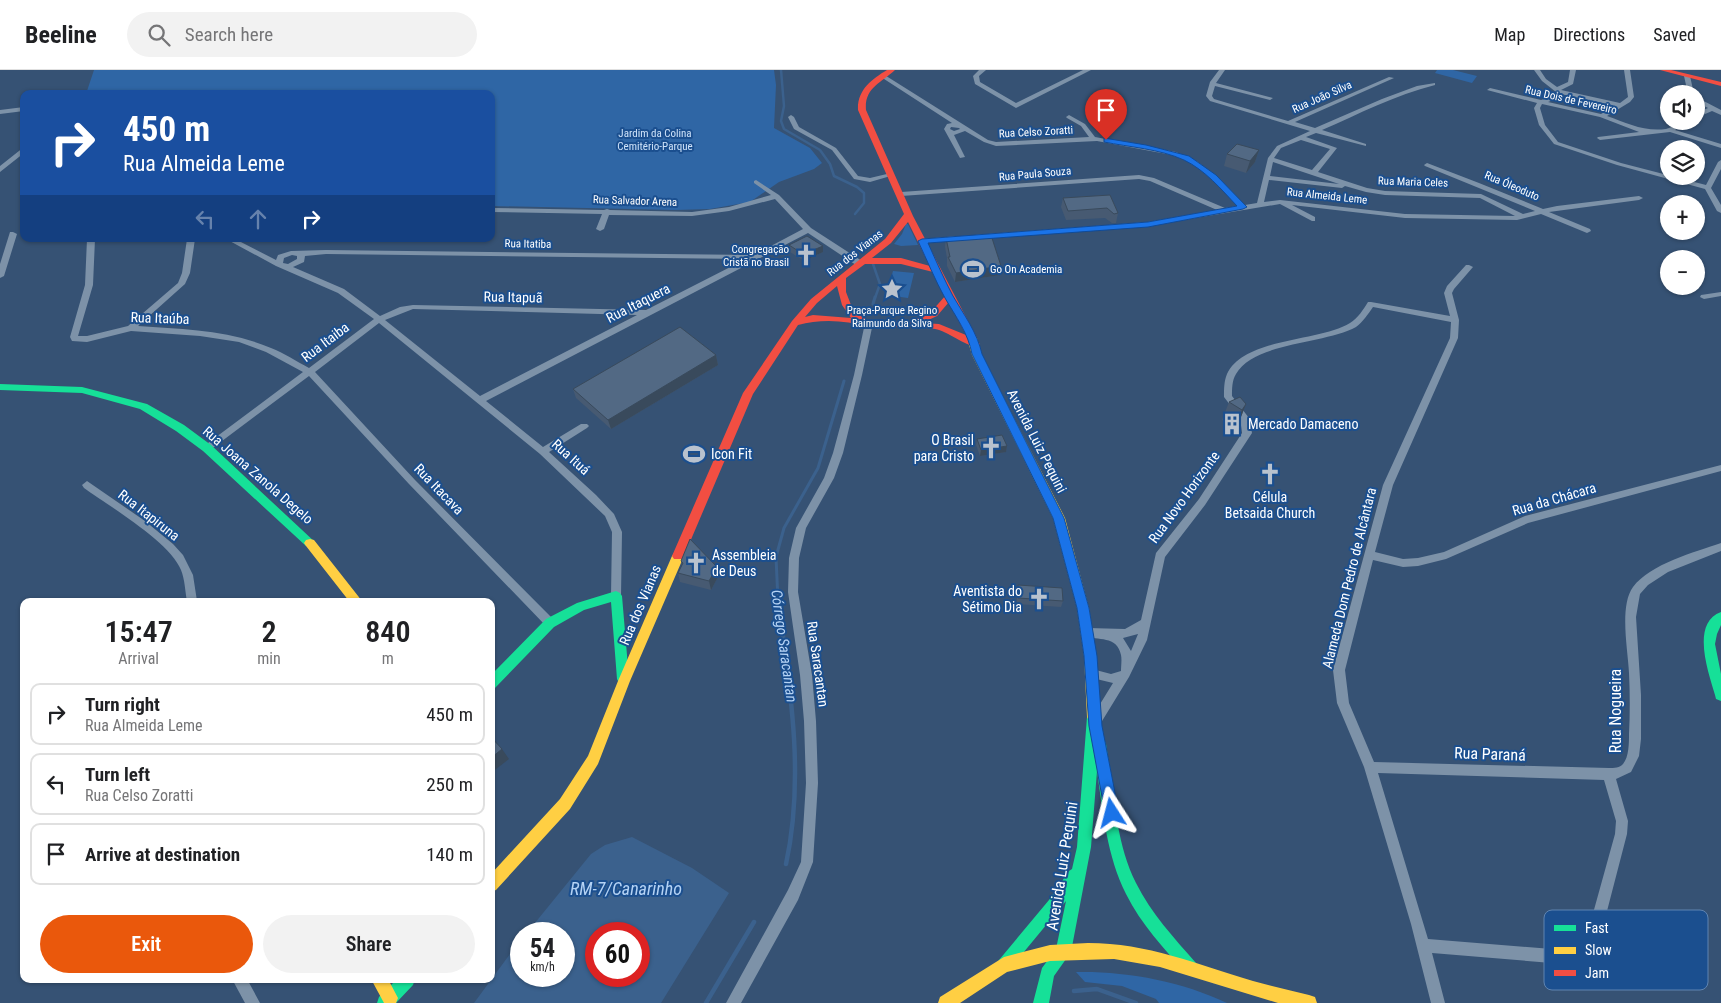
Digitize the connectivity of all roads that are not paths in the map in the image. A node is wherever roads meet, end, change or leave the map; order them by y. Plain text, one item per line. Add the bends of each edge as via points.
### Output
1 (904, 70) edge
2 (983, 70) edge
3 (1088, 70) edge
4 (1222, 70) edge
5 (1537, 70) edge
6 (1572, 70) edge
7 (1627, 70) edge
8 (1663, 70) edge
9 (888, 75) edge
10 (1687, 76) junction
11 (1391, 78) dead end
12 (1213, 84) junction
13 (1433, 84) dead end
14 (1721, 84) edge
15 (1689, 85) edge
16 (1490, 90) dead end
17 (1559, 91) junction
18 (1270, 98) dead end
19 (1540, 102) junction
20 (1705, 105) edge
21 (1620, 106) junction
22 (1711, 109) junction
23 (20, 110) edge
24 (936, 110) junction
25 (0, 112) edge
26 (1705, 112) edge
27 (1721, 113) edge
28 (1602, 116) junction
29 (791, 117) dead end
30 (1069, 117) dead end
31 (1288, 123) junction
32 (961, 126) junction
33 (948, 130) junction
34 (1670, 130) joint
35 (1313, 132) junction
36 (1646, 132) junction
37 (1301, 137) junction
38 (1600, 138) dead end
39 (1093, 139) junction
40 (1364, 145) dead end
41 (1721, 146) edge
42 (20, 152) edge
43 (962, 157) dead end
44 (1270, 159) junction
45 (1721, 162) edge
46 (1427, 166) dead end
47 (0, 170) edge
48 (1718, 171) edge
49 (1314, 173) junction
50 (891, 175) junction
51 (1266, 178) junction
52 (756, 182) dead end
53 (1347, 184) junction
54 (1708, 188) junction
55 (900, 194) junction
56 (777, 196) junction
57 (1639, 198) dead end
58 (1280, 202) junction
59 (1260, 204) junction
60 (1243, 207) junction
61 (495, 210) edge
62 (606, 211) junction
63 (1224, 211) junction
64 (1721, 211) edge
65 (1540, 212) junction
66 (909, 213) junction
67 (1526, 217) junction
68 (1312, 218) dead end
69 (600, 229) dead end
70 (808, 230) junction
71 (1587, 231) dead end
72 (13, 234) dead end
73 (922, 241) junction
74 (90, 242) edge
75 (191, 242) edge
76 (236, 242) edge
77 (256, 251) junction
78 (291, 253) junction
79 (300, 254) junction
80 (756, 257) junction
81 (862, 262) junction
82 (297, 263) junction
83 (282, 265) junction
84 (1470, 268) dead end
85 (937, 270) junction
86 (0, 274) edge
87 (306, 274) junction
88 (842, 277) junction
89 (1718, 295) edge
90 (949, 297) junction
91 (1704, 297) dead end
92 (649, 313) junction
93 (1453, 314) junction
94 (379, 319) junction
95 (864, 322) junction
96 (795, 323) junction
97 (911, 323) junction
98 (131, 328) junction
99 (975, 344) junction
100 (310, 372) junction
101 (0, 387) edge
102 (480, 400) junction
103 (584, 426) dead end
104 (207, 448) junction
105 (542, 452) junction
106 (1721, 468) edge
107 (87, 485) dead end
108 (1721, 547) edge
109 (1369, 555) junction
110 (616, 596) junction
111 (191, 598) edge
112 (354, 598) edge
113 (1721, 617) edge
114 (550, 623) junction
115 (1145, 623) junction
116 (1088, 633) junction
117 (1110, 634) junction
118 (1092, 674) junction
119 (1125, 674) junction
120 (495, 680) edge
121 (624, 680) junction
122 (1721, 695) edge
123 (1095, 724) junction
124 (1370, 767) junction
125 (1609, 774) junction
126 (1080, 865) junction
127 (495, 881) edge
128 (1601, 910) edge
129 (1423, 945) junction
130 (1063, 952) junction
131 (1544, 954) edge
132 (1004, 965) junction
133 (1191, 968) junction
134 (241, 983) edge
135 (380, 983) edge
136 (403, 983) edge
137 (1254, 989) junction
138 (387, 1000) edge
139 (253, 1003) edge
140 (733, 1003) edge
141 (946, 1003) edge
142 (1041, 1003) edge
143 (1264, 1003) edge
144 (1309, 1003) edge
145 (1438, 1003) edge

1 - 9 main road
2 - 3 street via 976,76 977,82 1016,106
4 - 12 street
5 - 17 street
6 - 17 street via 1571,83
7 - 21 street via 1631,98
8 - 10 main road
9 - 24 street, Rua Celso Zoratti
9 - 50 main road via 873,92 863,111
10 - 14 main road
10 - 15 street
11 - 31 street, Rua João Silva
12 - 18 street
12 - 31 street via 1209,96 1212,100
13 - 35 street via 1384,100
16 - 19 street, Rua Dois de Fevereiro
17 - 19 street via 1554,98
17 - 21 street
19 - 28 street, Rua Dois de Fevereiro
19 - 54 street via 1537,108 1540,121 1556,143
20 - 22 street
21 - 28 street
22 - 26 street
22 - 27 street
23 - 25 street
24 - 32 street, Rua Celso Zoratti
24 - 33 street
28 - 36 street, Rua Dois de Fevereiro
29 - 50 street via 796,128 834,149 856,178 870,180
30 - 39 street via 1085,128
31 - 35 street
32 - 33 street via 961,132
32 - 39 street, Rua Celso Zoratti via 996,144
33 - 43 street
34 - 36 street
34 - 41 street
35 - 37 street
35 - 40 street
36 - 38 street
37 - 44 street via 1278,147
37 - 49 street via 1334,148
39 - 60 street, Rua Celso Zoratti via 1146,147 1186,158 1213,177
42 - 47 street
44 - 49 street, Rua Maria Celes
44 - 51 street
45 - 48 street
46 - 65 street, Rua Óleoduto
48 - 54 street
49 - 53 street, Rua Maria Celes
50 - 55 main road
51 - 53 street via 1334,186
51 - 59 street
52 - 56 street
53 - 67 street, Rua Maria Celes via 1385,193 1481,196
54 - 64 street
55 - 63 street, Rua Paula Souza via 1140,177 1152,179
55 - 66 main road
56 - 62 street, Rua Salvador Arena via 706,213
56 - 70 street
57 - 65 street, Rua Almeida Leme
58 - 59 street, Rua Almeida Leme
58 - 67 street, Rua Almeida Leme via 1405,216
58 - 68 street
59 - 60 street, Rua Almeida Leme
60 - 63 street, Rua Almeida Leme
61 - 62 street, Rua Salvador Arena
62 - 69 street
63 - 73 street, Rua Almeida Leme via 1175,221
65 - 67 street, Rua Almeida Leme
65 - 71 street, Rua Óleoduto
66 - 73 main road, Avenida Luiz Pequini
66 - 81 main road, Rua dos Vianas via 895,237
70 - 80 street, Rua Itaquera
70 - 81 street
72 - 86 street
73 - 85 main road, Avenida Luiz Pequini
74 - 98 street, Rua Itaúba via 89,285 74,337 86,339
75 - 98 street via 181,284
76 - 77 street
77 - 78 street
77 - 83 street
78 - 79 street, Rua Itatiba
78 - 83 street via 281,257
79 - 80 street, Rua Itatiba
79 - 82 street via 302,258
80 - 92 street, Rua Itaquera
81 - 85 main road via 900,261
81 - 88 main road, Rua dos Vianas
82 - 83 street
82 - 87 street
83 - 87 street
84 - 93 street, Alameda Dom Pedro de Alcântara via 1448,293
85 - 90 main road, Avenida Luiz Pequini
87 - 94 street via 341,290
88 - 95 main road via 840,293 843,301
88 - 96 main road, Rua dos Vianas
89 - 91 street
90 - 97 main road via 933,315
90 - 99 main road, Avenida Luiz Pequini
92 - 94 street, Rua Itapuã via 413,307
92 - 102 street, Rua Itaquera
93 - 109 street, Alameda Dom Pedro de Alcântara via 1454,338 1399,456
93 - 115 street, Rua Novo Horizonte via 1371,304 1353,325 1285,344 1238,365 1228,383 1228,397 1246,421 1247,433 1202,502 1160,556
94 - 100 street, Rua Itaiba
94 - 102 street, Rua Ituá
95 - 96 main road via 813,318
95 - 97 main road via 897,326
95 - 140 street, Rua Saracantan via 858,375 838,453 801,528 794,558 793,592 810,722 812,783 808,857 789,902
96 - 121 main road, Rua dos Vianas via 748,393
97 - 99 main road via 953,331
98 - 100 street, Rua Itaúba via 200,332 240,340 269,350
99 - 116 main road, Avenida Luiz Pequini via 977,354 1059,518
100 - 104 street, Rua Itaiba
100 - 114 street, Rua Itacava
101 - 104 main road, Rua Joana Zanola Degelo via 82,390 121,398 143,406
102 - 105 street, Rua Ituá
103 - 105 street
104 - 112 main road, Rua Joana Zanola Degelo via 305,537
105 - 110 street, Rua Ituá via 609,514 616,532
106 - 109 street, Rua da Chácara via 1525,520 1446,555 1418,562 1403,563
107 - 111 street, Rua Itapiruna via 180,557 186,568
108 - 125 street, Rua Nogueira via 1685,558 1648,580 1633,599 1636,739 1628,769
109 - 124 street, Alameda Dom Pedro de Alcântara via 1339,670 1346,712
110 - 114 main road via 581,606
110 - 121 main road, Rua Ituá
113 - 122 main road via 1709,630 1709,642
114 - 120 main road
115 - 117 street via 1132,633
115 - 119 street, Rua Novo Horizonte via 1142,640
116 - 117 street
116 - 118 main road, Avenida Luiz Pequini
117 - 119 street via 1122,643 1126,651 1128,664
118 - 119 street via 1111,679
118 - 123 main road, Avenida Luiz Pequini
119 - 123 street, Rua Novo Horizonte
121 - 127 main road, Rua dos Vianas via 593,760 580,782 565,804
123 - 126 main road, Avenida Luiz Pequini
123 - 133 main road, Avenida Luiz Pequini via 1118,851 1126,877 1154,924
124 - 125 street, Rua Paraná
124 - 129 street, Alameda Dom Pedro de Alcântara
125 - 128 street via 1622,821 1622,834
126 - 130 main road, Avenida Luiz Pequini
126 - 132 main road via 1058,899
129 - 131 street
129 - 145 street, Alameda Dom Pedro de Alcântara
130 - 132 main road
130 - 133 main road via 1114,951
130 - 142 main road, Avenida Luiz Pequini via 1047,973
132 - 141 main road
133 - 137 main road
134 - 139 street
135 - 138 main road
136 - 138 main road
137 - 143 main road
137 - 144 main road

